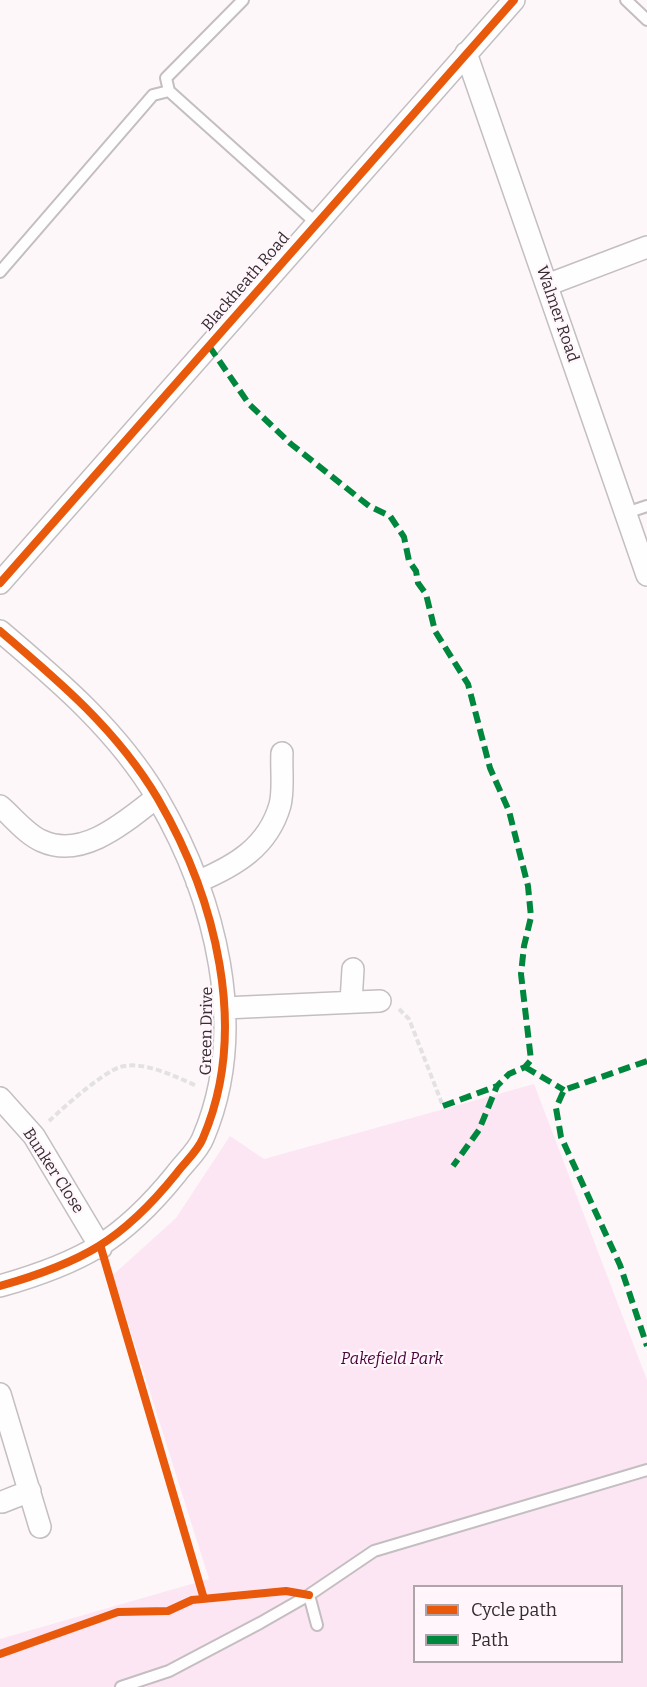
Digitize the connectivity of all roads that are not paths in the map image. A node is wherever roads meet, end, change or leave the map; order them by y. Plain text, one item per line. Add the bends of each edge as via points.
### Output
1 (243, 0) edge
2 (514, 0) edge
3 (626, 0) edge
4 (647, 20) edge
5 (466, 53) junction
6 (169, 91) junction
7 (316, 223) junction
8 (647, 247) edge
9 (0, 272) edge
10 (547, 285) junction
11 (647, 506) edge
12 (626, 513) junction
13 (647, 575) edge
14 (0, 583) edge
15 (0, 631) edge
16 (282, 753) dead end
17 (157, 798) junction
18 (0, 806) edge
19 (197, 882) junction
20 (352, 969) dead end
21 (380, 1001) road end
22 (351, 1002) junction
23 (224, 1008) junction
24 (0, 1098) edge
25 (101, 1248) junction
26 (0, 1286) edge
27 (0, 1394) edge
28 (647, 1470) edge
29 (30, 1491) junction
30 (2, 1502) dead end
31 (40, 1527) dead end
32 (309, 1595) junction
33 (317, 1625) dead end
34 (121, 1687) edge

1 - 6 lane via 166,78
2 - 5 street, Blackheath Road
3 - 4 lane
5 - 7 street, Blackheath Road
5 - 10 street, Walmer Road
6 - 7 lane
6 - 9 lane via 153,95
7 - 14 street, Blackheath Road
8 - 10 street
10 - 12 street, Walmer Road
11 - 12 lane
12 - 13 street, Walmer Road
15 - 17 street, Green Drive via 76,696 123,749
16 - 19 street via 281,804 263,842 230,868
17 - 18 street via 110,834 62,848 40,841
17 - 19 street, Green Drive
19 - 23 street, Green Drive via 220,965
20 - 22 street
21 - 22 street, Green Drive
22 - 23 street, Green Drive
23 - 25 street, Green Drive via 222,1076 203,1140 151,1205
24 - 25 street, Bunker Close via 34,1136
25 - 26 street, Green Drive via 51,1272
27 - 29 street
28 - 32 lane via 374,1551
29 - 30 street
29 - 31 street
32 - 33 lane
32 - 34 lane via 169,1671

